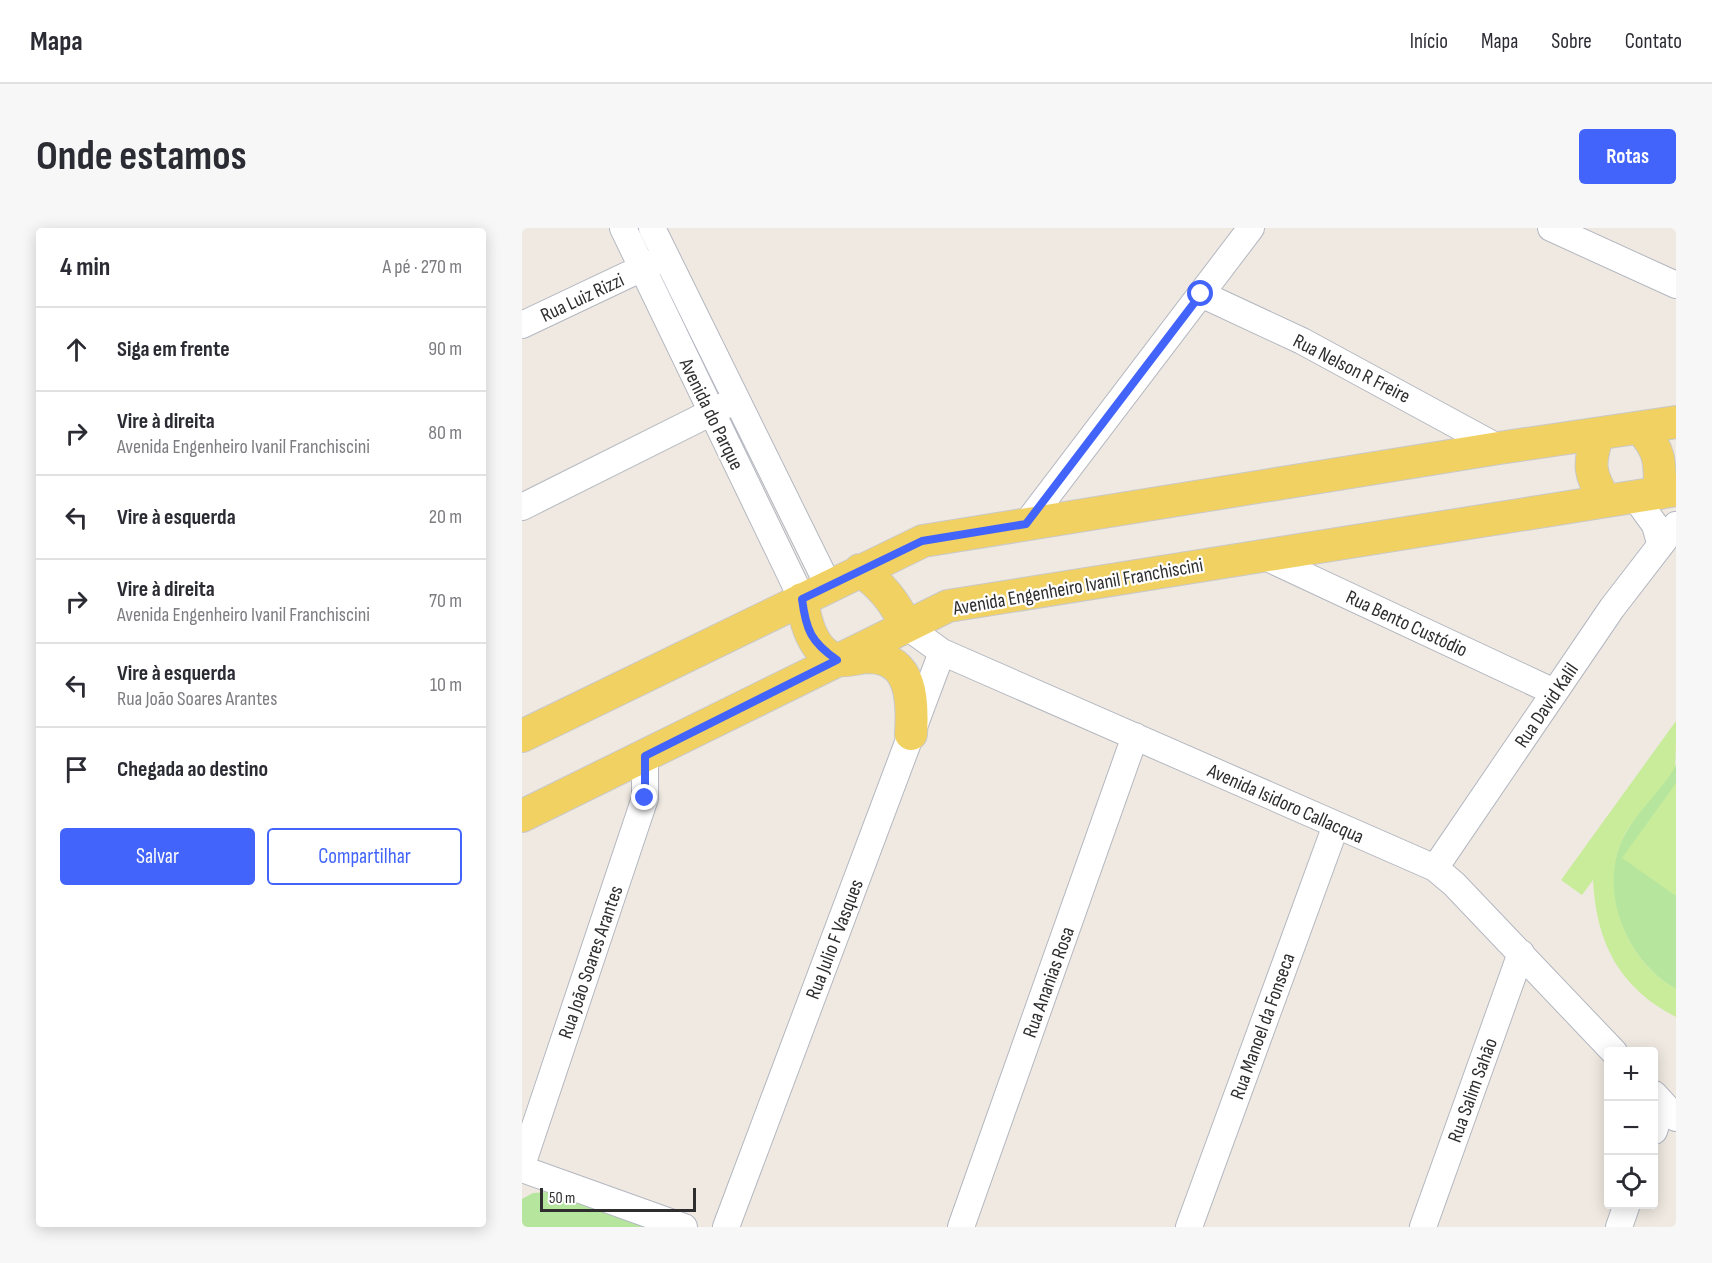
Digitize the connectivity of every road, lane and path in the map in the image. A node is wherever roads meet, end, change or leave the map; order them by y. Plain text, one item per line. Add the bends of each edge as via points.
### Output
1 (623, 228) edge
2 (652, 228) edge
3 (1251, 228) edge
4 (1551, 228) edge
5 (665, 257) junction
6 (642, 268) junction
7 (1676, 285) edge
8 (1201, 294) junction
9 (522, 325) edge
10 (736, 400) junction
11 (711, 412) junction
12 (1676, 422) edge
13 (1640, 428) junction
14 (1598, 434) junction
15 (1499, 448) junction
16 (1644, 495) edge
17 (522, 507) edge
18 (1026, 524) junction
19 (1668, 534) edge
20 (1261, 555) junction
21 (860, 570) junction
22 (815, 592) junction
23 (906, 626) junction
24 (942, 651) junction
25 (837, 660) junction
26 (1554, 692) junction
27 (911, 734) junction
28 (522, 736) edge
29 (1135, 736) junction
30 (645, 756) junction
31 (522, 816) edge
32 (1336, 825) junction
33 (1435, 868) junction
34 (1521, 953) junction
35 (1609, 1047) edge
36 (1664, 1105) edge
37 (1658, 1119) edge
38 (522, 1167) edge
39 (1625, 1209) edge
40 (684, 1227) edge
41 (726, 1227) edge
42 (960, 1227) edge
43 (1189, 1227) edge
44 (1423, 1227) edge
45 (1619, 1227) edge

1 - 6 street, Avenida do Parque
2 - 5 street, Avenida do Parque
3 - 8 street
4 - 7 street
5 - 6 street, Rua Luiz Rizzi
5 - 10 street, Avenida do Parque
6 - 9 street, Rua Luiz Rizzi
6 - 11 street, Avenida do Parque
8 - 15 street, Rua Nelson R Freire via 1302,341
8 - 18 street
10 - 11 street
10 - 22 street, Avenida do Parque
11 - 17 street
11 - 22 street, Avenida do Parque
12 - 13 main road
13 - 14 main road
13 - 16 main road via 1655,445 1659,460
14 - 15 main road
14 - 16 main road via 1591,457 1592,479
15 - 18 main road
16 - 19 street, Rua David Kalil via 1655,525
16 - 20 main road, Avenida Engenheiro Ivanil Franchiscini
18 - 21 main road via 922,541
19 - 26 street, Rua David Kalil
20 - 23 main road, Avenida Engenheiro Ivanil Franchiscini via 948,606
20 - 26 street, Rua Bento Custódio
21 - 22 main road
21 - 23 main road via 880,584
22 - 25 main road via 806,626 819,647
22 - 28 main road
23 - 24 street, Avenida Isidoro Callacqua
23 - 25 main road, Avenida Engenheiro Ivanil Franchiscini
24 - 27 street, Rua Julio F Vasques
24 - 29 street, Avenida Isidoro Callacqua
25 - 27 main road via 871,657 890,662 903,671 910,687
25 - 30 main road, Avenida Engenheiro Ivanil Franchiscini
26 - 33 street, Rua David Kalil
27 - 41 street, Rua Julio F Vasques
29 - 32 street, Avenida Isidoro Callacqua
29 - 42 street, Rua Ananias Rosa
30 - 31 main road, Avenida Engenheiro Ivanil Franchiscini
30 - 38 street, Rua João Soares Arantes via 645,798
32 - 33 street, Avenida Isidoro Callacqua
32 - 43 street, Rua Manoel da Fonseca
33 - 34 street, Avenida Isidoro Callacqua
34 - 35 street, Avenida Isidoro Callacqua
34 - 44 street, Rua Salim Sahão
36 - 37 street
38 - 40 street
39 - 45 street

